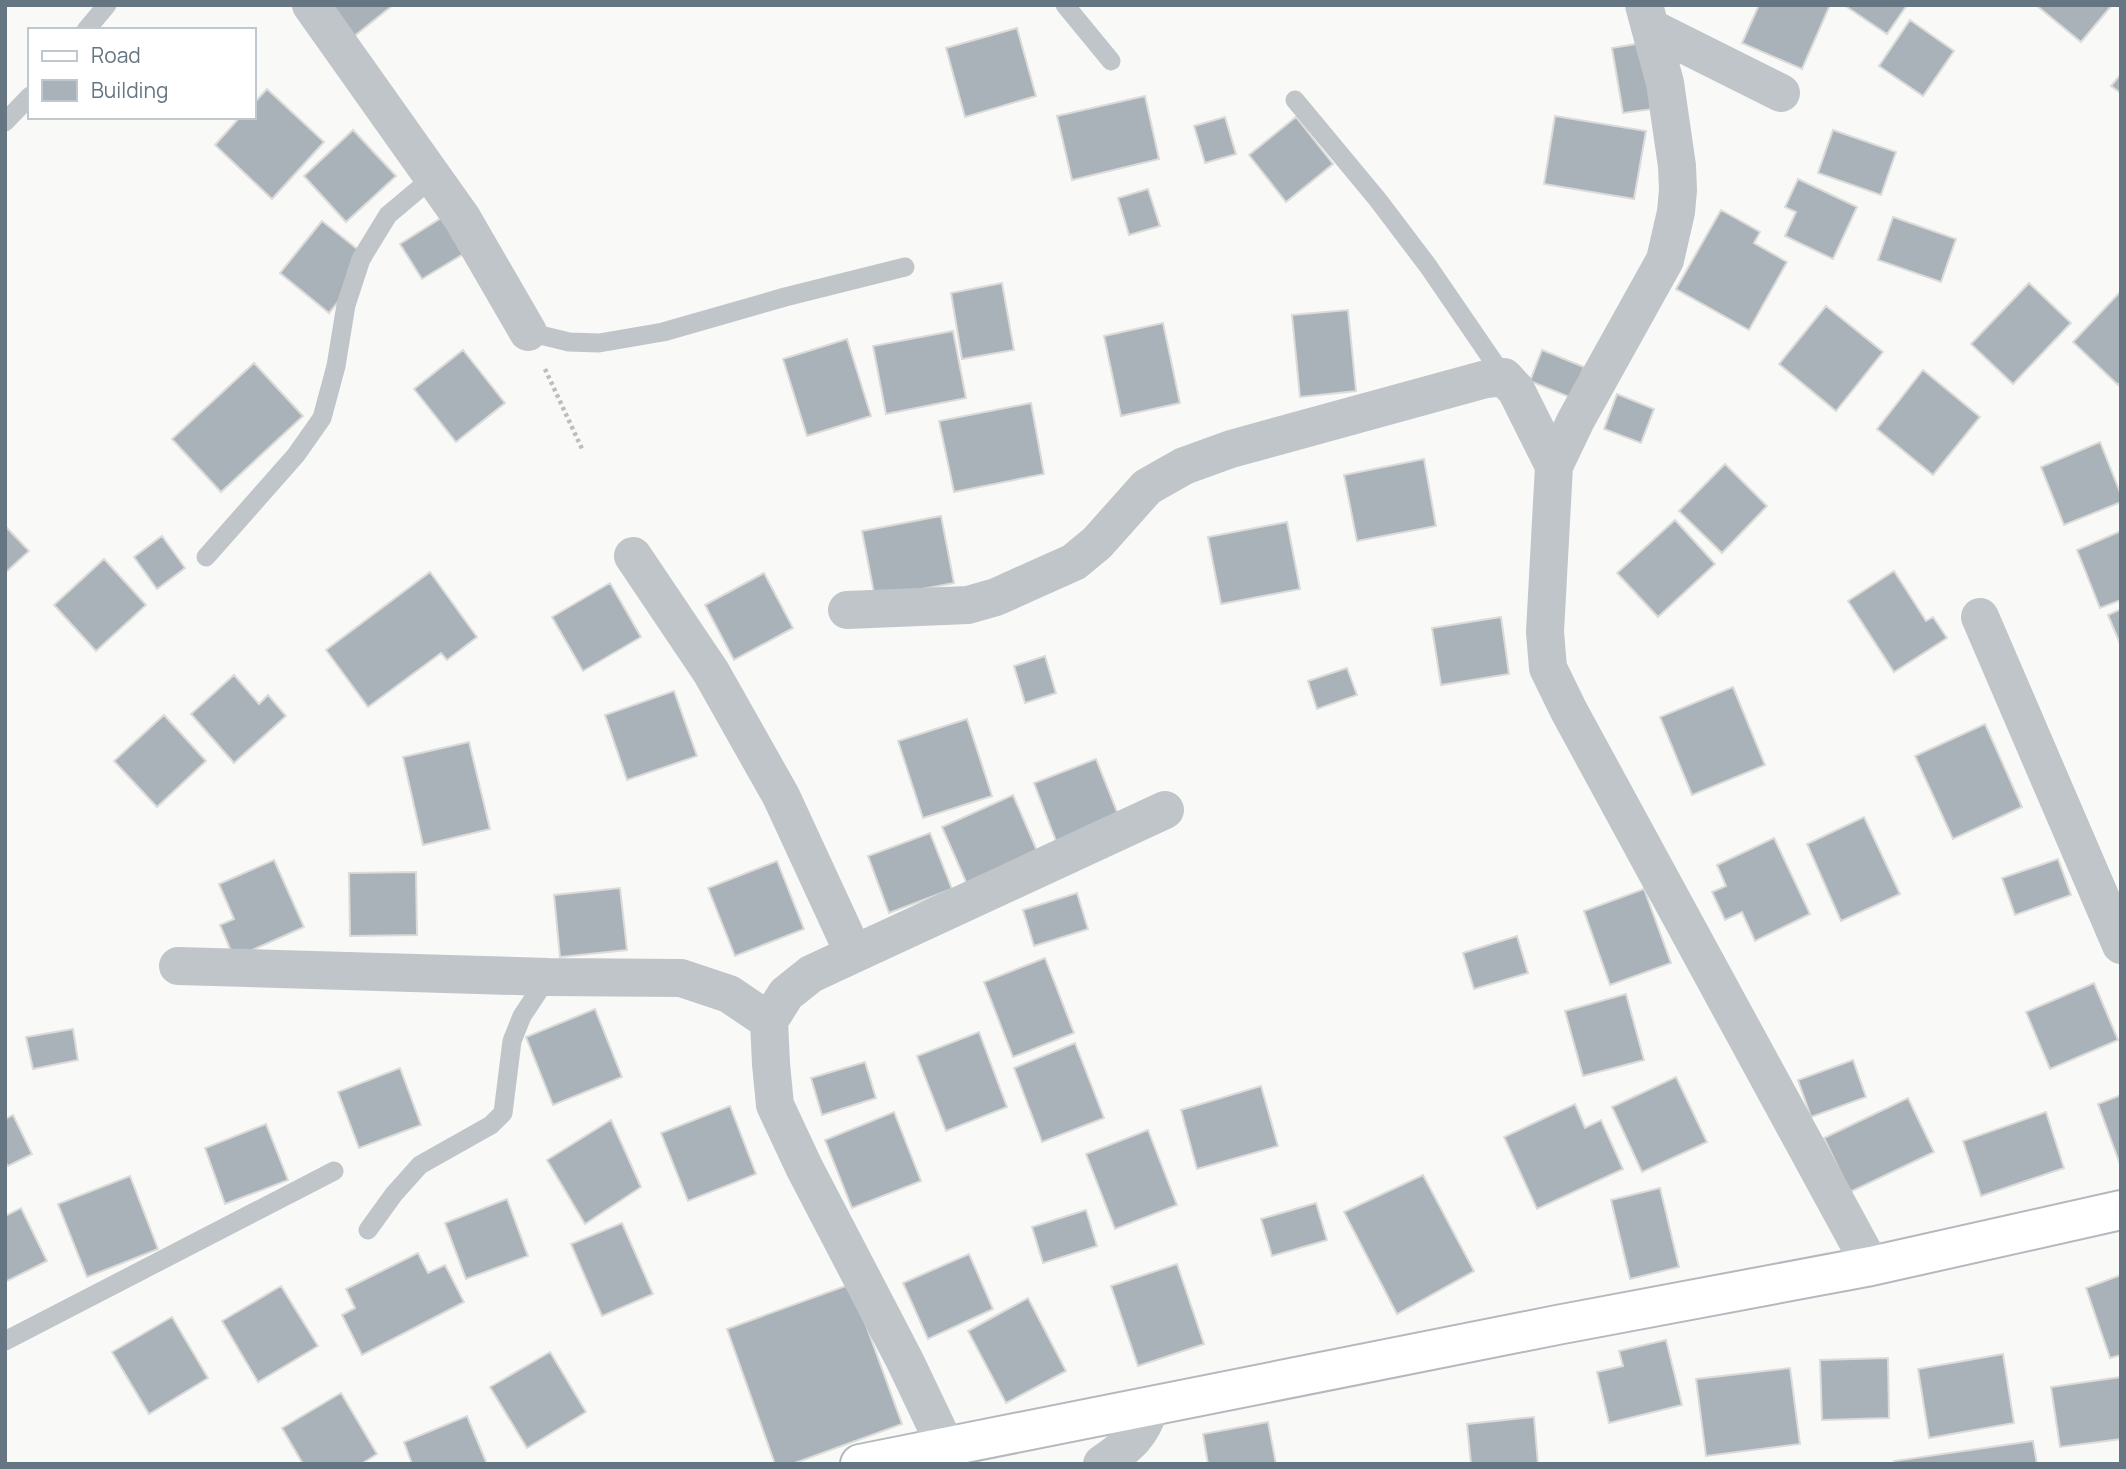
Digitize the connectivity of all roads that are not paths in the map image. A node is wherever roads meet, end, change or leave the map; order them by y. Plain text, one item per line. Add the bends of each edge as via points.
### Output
1 (107, 5) edge
2 (311, 5) edge
3 (1065, 5) edge
4 (1647, 17) edge
5 (88, 28) edge
6 (1111, 61) dead end
7 (1781, 93) dead end
8 (28, 98) edge
9 (1295, 100) dead end
10 (5, 121) edge
11 (432, 178) junction
12 (905, 267) dead end
13 (528, 332) joint
14 (1504, 377) junction
15 (1554, 466) junction
16 (206, 556) dead end
17 (633, 556) dead end
18 (847, 610) dead end
19 (1980, 617) dead end
20 (1165, 810) dead end
21 (2121, 945) edge
22 (854, 954) junction
23 (178, 966) dead end
24 (548, 976) junction
25 (769, 1021) junction
26 (334, 1171) dead end
27 (2121, 1210) edge
28 (368, 1230) dead end
29 (1871, 1266) junction
30 (5, 1341) edge
31 (1150, 1407) junction
32 (945, 1445) junction
33 (860, 1464) edge
34 (1102, 1464) edge

1 - 5 lane
2 - 11 street
3 - 6 lane
4 - 7 street
4 - 15 street via 1665,83 1677,166 1676,212 1665,261
8 - 10 lane
9 - 14 lane via 1428,266
11 - 13 street via 462,218
11 - 16 lane via 388,215 361,259 345,305 322,418 296,455
12 - 13 lane via 663,332 599,343 569,342
14 - 15 street via 1516,390
14 - 18 street via 1231,449 1184,466 1147,486 1074,562 996,597 968,605
15 - 29 street via 1545,632 1548,668
17 - 22 street via 711,672 781,796
19 - 21 street
20 - 22 street
22 - 25 street via 811,974 786,994
23 - 24 street
24 - 25 street via 681,978 729,994
24 - 28 lane via 512,1041 503,1113 491,1125 420,1165
25 - 32 street via 775,1105
26 - 30 lane
27 - 29 street
29 - 31 street
31 - 32 street
31 - 34 street via 1144,1427 1128,1446
32 - 33 street

